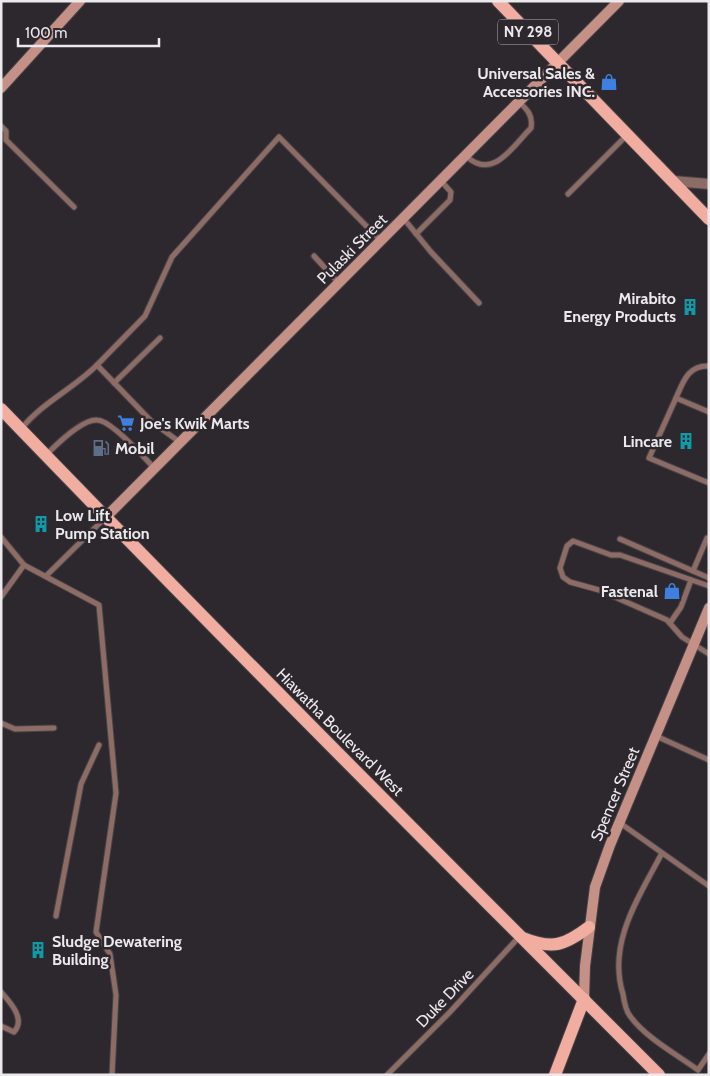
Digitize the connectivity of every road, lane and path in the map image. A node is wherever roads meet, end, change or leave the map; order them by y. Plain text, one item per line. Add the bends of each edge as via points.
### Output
1 (80, 1) edge
2 (498, 1) edge
3 (619, 1) edge
4 (558, 63) junction
5 (1, 88) edge
6 (519, 102) junction
7 (1, 126) edge
8 (628, 135) junction
9 (466, 156) junction
10 (441, 181) junction
11 (673, 181) junction
12 (709, 184) edge
13 (568, 194) dead end
14 (74, 207) dead end
15 (404, 218) junction
16 (709, 219) edge
17 (416, 234) junction
18 (381, 242) junction
19 (314, 256) dead end
20 (340, 283) junction
21 (479, 303) dead end
22 (160, 338) dead end
23 (97, 365) junction
24 (709, 366) edge
25 (114, 383) junction
26 (676, 398) junction
27 (1, 408) edge
28 (709, 412) edge
29 (21, 429) junction
30 (181, 443) junction
31 (46, 455) junction
32 (156, 469) junction
33 (709, 483) edge
34 (106, 517) junction
35 (1, 537) edge
36 (620, 538) dead end
37 (707, 538) dead end
38 (24, 564) junction
39 (694, 571) junction
40 (46, 576) junction
41 (709, 578) edge
42 (691, 580) junction
43 (709, 586) edge
44 (1, 597) edge
45 (709, 608) edge
46 (670, 623) junction
47 (693, 646) junction
48 (709, 654) edge
49 (1, 723) edge
50 (54, 728) dead end
51 (656, 736) junction
52 (99, 745) dead end
53 (709, 760) edge
54 (620, 822) junction
55 (662, 853) junction
56 (709, 886) edge
57 (56, 916) dead end
58 (590, 927) junction
59 (519, 937) junction
60 (1, 992) edge
61 (584, 999) junction
62 (1, 1026) edge
63 (709, 1054) edge
64 (112, 1075) edge
65 (387, 1075) edge
66 (555, 1075) edge
67 (659, 1075) edge

1 - 5 street
2 - 4 main road, NY 298
3 - 4 street, Pulaski Street
4 - 6 street, Pulaski Street
4 - 8 main road, NY 298
6 - 9 street, Pulaski Street
6 - 9 lane via 528,110 531,128 497,162 487,166 476,165
7 - 14 lane via 6,131 6,140
8 - 11 main road, NY 298
8 - 13 lane
9 - 10 street, Pulaski Street
10 - 15 street, Pulaski Street
10 - 17 lane via 450,192 450,200
11 - 12 street
11 - 16 main road, NY 298
15 - 17 lane
15 - 18 street, Pulaski Street
17 - 21 lane
18 - 20 street, Pulaski Street
18 - 23 lane via 279,137 172,257 145,316
19 - 20 lane
20 - 30 street, Pulaski Street
22 - 25 lane
23 - 25 lane
23 - 29 lane via 35,412
24 - 26 lane via 689,372
25 - 30 lane via 152,422
26 - 28 lane
26 - 33 lane via 649,458
27 - 29 main road, Hiawatha Boulevard West
29 - 31 main road, Hiawatha Boulevard West
30 - 32 street, Pulaski Street
31 - 32 lane via 62,439 92,420 100,420 125,437
31 - 34 main road, Hiawatha Boulevard West
32 - 34 street, Pulaski Street
34 - 40 lane
34 - 59 main road, Hiawatha Boulevard West
35 - 38 lane
36 - 39 lane
37 - 39 lane
38 - 40 lane
38 - 44 lane
39 - 41 lane
40 - 64 lane via 99,605 116,793 96,932 110,954 116,995
42 - 43 lane
42 - 46 lane via 681,607
42 - 46 lane via 573,541 568,546 560,568 563,577
45 - 47 street, Spencer Street
46 - 47 lane
47 - 48 lane
47 - 51 street, Spencer Street
49 - 50 lane via 14,729
51 - 53 lane
51 - 54 street, Spencer Street
52 - 57 lane via 81,784
54 - 55 lane
54 - 58 street, Spencer Street via 595,887
55 - 56 lane
55 - 63 lane via 632,910 618,947 618,979 629,1015 656,1040 698,1070
58 - 59 main road via 557,945
58 - 61 street, Spencer Street
59 - 61 main road, Hiawatha Boulevard West
59 - 65 lane, Duke Drive
60 - 62 lane via 15,1007 18,1023 14,1032
61 - 66 main road
61 - 67 main road, Hiawatha Boulevard West

